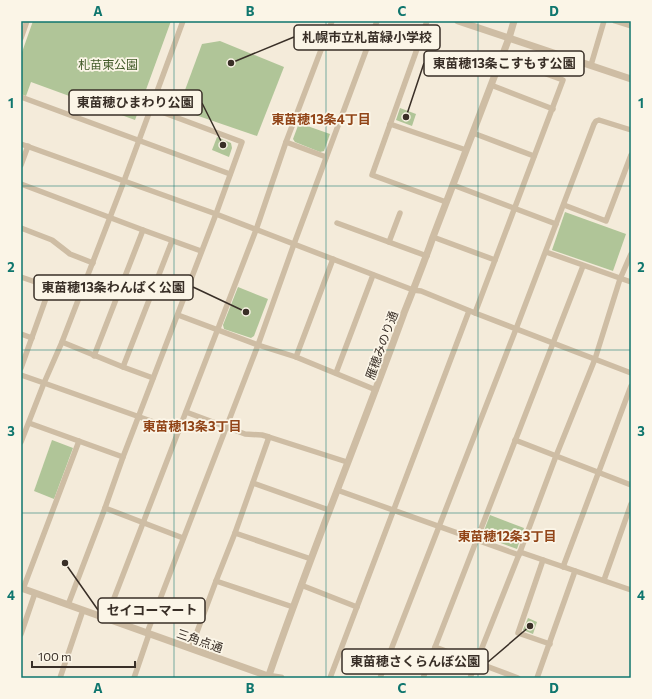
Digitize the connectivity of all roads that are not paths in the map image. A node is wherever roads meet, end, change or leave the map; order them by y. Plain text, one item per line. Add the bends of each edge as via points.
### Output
1 (183, 21) edge
2 (332, 21) edge
3 (377, 21) edge
4 (427, 21) edge
5 (458, 21) edge
6 (514, 21) edge
7 (604, 21) edge
8 (615, 21) edge
9 (25, 22) edge
10 (631, 26) edge
11 (21, 38) edge
12 (509, 38) junction
13 (502, 58) junction
14 (591, 65) junction
15 (631, 78) edge
16 (491, 84) junction
17 (21, 97) edge
18 (151, 108) junction
19 (553, 109) junction
20 (390, 124) junction
21 (631, 130) edge
22 (473, 133) junction
23 (139, 140) junction
24 (286, 142) junction
25 (21, 144) edge
26 (28, 146) junction
27 (466, 150) junction
28 (631, 155) edge
29 (534, 156) junction
30 (326, 157) junction
31 (21, 165) edge
32 (230, 174) junction
33 (124, 181) junction
34 (21, 184) edge
35 (453, 185) junction
36 (446, 202) junction
37 (564, 206) junction
38 (515, 208) junction
39 (400, 213) dead end
40 (216, 214) junction
41 (110, 218) junction
42 (337, 223) dead end
43 (556, 224) junction
44 (21, 228) edge
45 (143, 230) junction
46 (256, 230) junction
47 (433, 237) junction
48 (172, 241) junction
49 (389, 242) junction
50 (294, 244) junction
51 (201, 251) junction
52 (546, 252) junction
53 (631, 254) edge
54 (427, 256) junction
55 (333, 259) junction
56 (495, 260) junction
57 (93, 263) junction
58 (583, 266) junction
59 (373, 275) junction
60 (21, 277) edge
61 (620, 279) junction
62 (631, 282) edge
63 (412, 290) junction
64 (472, 312) junction
65 (178, 315) junction
66 (516, 329) junction
67 (217, 330) junction
68 (21, 334) edge
69 (32, 338) junction
70 (62, 342) junction
71 (553, 343) junction
72 (258, 345) junction
73 (94, 356) junction
74 (296, 357) junction
75 (595, 359) junction
76 (123, 367) junction
77 (21, 368) edge
78 (336, 373) junction
79 (631, 373) edge
80 (21, 376) edge
81 (153, 378) junction
82 (44, 383) junction
83 (631, 386) edge
84 (376, 390) junction
85 (186, 412) junction
86 (139, 417) junction
87 (21, 423) edge
88 (28, 424) junction
89 (226, 426) junction
90 (178, 431) junction
91 (269, 437) junction
92 (515, 440) junction
93 (79, 441) junction
94 (21, 442) edge
95 (556, 456) junction
96 (123, 457) junction
97 (347, 462) junction
98 (599, 472) junction
99 (253, 483) junction
100 (631, 485) edge
101 (337, 490) junction
102 (631, 504) edge
103 (105, 508) junction
104 (329, 510) junction
105 (394, 511) junction
106 (144, 522) junction
107 (439, 527) junction
108 (235, 533) junction
109 (183, 538) junction
110 (477, 540) junction
111 (520, 553) junction
112 (311, 559) junction
113 (543, 560) junction
114 (563, 566) junction
115 (575, 571) junction
116 (604, 580) junction
117 (216, 581) junction
118 (301, 585) junction
119 (22, 588) edge
120 (631, 590) edge
121 (35, 593) junction
122 (68, 605) junction
123 (293, 607) junction
124 (357, 607) junction
125 (83, 610) junction
126 (106, 619) junction
127 (148, 633) junction
128 (21, 634) edge
129 (550, 644) junction
130 (435, 647) junction
131 (191, 648) junction
132 (475, 663) junction
133 (268, 677) edge
134 (60, 678) edge
135 (134, 678) edge
136 (281, 678) edge
137 (330, 678) edge
138 (380, 678) edge
139 (423, 678) edge
140 (470, 678) edge
141 (518, 678) edge
142 (537, 678) edge

1 - 18 street
2 - 24 street
3 - 30 street
4 - 20 street
5 - 12 street
6 - 12 street, 雁穂みのり通
7 - 14 street
8 - 10 street
9 - 11 street
12 - 13 street, 雁穂みのり通
12 - 14 street
13 - 16 street, 雁穂みのり通
13 - 19 street via 563,80
14 - 15 street
16 - 19 street
16 - 22 street, 雁穂みのり通
17 - 23 street
18 - 23 street
18 - 32 street via 242,142
19 - 29 street
20 - 27 street
20 - 36 street via 372,175
21 - 37 street via 596,121
22 - 27 street, 雁穂みのり通
22 - 29 street
23 - 32 street
23 - 33 street
24 - 30 street
24 - 46 street
25 - 26 street
26 - 31 street
26 - 33 street
27 - 35 street, 雁穂みのり通
28 - 37 street via 606,221
29 - 38 street
30 - 50 street
32 - 40 street
33 - 40 street
33 - 41 street
34 - 41 street
35 - 36 street, 雁穂みのり通
35 - 38 street
36 - 47 street, 雁穂みのり通
37 - 43 street
38 - 43 street
38 - 56 street
39 - 49 street
40 - 46 street
40 - 51 street
41 - 45 street
41 - 57 street
42 - 49 street
43 - 52 street
44 - 57 street via 52,240 70,254
45 - 48 street
45 - 73 street
46 - 50 street
46 - 67 street
47 - 54 street, 雁穂みのり通
47 - 56 street
48 - 51 street
48 - 76 street
49 - 54 street
50 - 55 street
50 - 72 street
51 - 65 street
52 - 58 street
52 - 66 street
53 - 61 street
54 - 63 street, 雁穂みのり通
55 - 59 street
55 - 74 street
56 - 64 street
57 - 70 street
58 - 61 street
58 - 71 street
59 - 63 street
59 - 78 street
60 - 69 street via 50,287
61 - 62 street
61 - 75 street
63 - 64 street via 421,291
63 - 84 street, 雁穂みのり通
64 - 66 street
64 - 105 street
65 - 67 street
65 - 81 street
66 - 71 street
66 - 107 street
67 - 72 street
67 - 85 street
68 - 69 street
69 - 77 street
70 - 73 street
70 - 82 street
71 - 75 street
71 - 92 street
72 - 74 street
72 - 89 street
73 - 76 street
74 - 78 street
75 - 79 street
75 - 95 street
76 - 81 street
78 - 84 street
80 - 82 street
81 - 86 street
82 - 86 street
82 - 88 street
83 - 98 street
84 - 97 street, 雁穂みのり通
85 - 89 street
85 - 90 street
86 - 90 street
86 - 96 street
87 - 88 street
88 - 93 street
88 - 94 street
89 - 91 street via 245,434
89 - 109 street
90 - 106 street
91 - 97 street
91 - 99 street
92 - 95 street
92 - 110 street
93 - 96 street
93 - 119 street
95 - 98 street
95 - 111 street
96 - 103 street
97 - 101 street, 雁穂みのり通
98 - 100 street
98 - 114 street
99 - 104 street
99 - 108 street
101 - 104 street, 雁穂みのり通
101 - 105 street
102 - 116 street
103 - 106 street
103 - 122 street
104 - 112 street, 雁穂みのり通
105 - 107 street
105 - 124 street
106 - 109 street
106 - 126 street
107 - 110 street
107 - 138 street
108 - 112 street
108 - 117 street
109 - 127 street
110 - 111 street
110 - 130 street
111 - 113 street
111 - 132 street
112 - 118 street, 雁穂みのり通
113 - 114 street
113 - 129 street via 518,632
114 - 115 street
115 - 116 street
115 - 129 street
116 - 120 street
117 - 123 street
117 - 131 street
118 - 123 street, 雁穂みのり通
118 - 124 street
119 - 121 street, 三角点通
121 - 122 street, 三角点通
121 - 128 street
122 - 125 street, 三角点通
123 - 133 street, 雁穂みのり通
124 - 137 street
125 - 126 street, 三角点通
125 - 134 street
126 - 127 street, 三角点通
127 - 131 street, 三角点通
127 - 135 street
129 - 142 street
130 - 132 street
130 - 139 street
131 - 133 street, 三角点通
132 - 140 street
132 - 141 street
133 - 136 street, 三角点通

